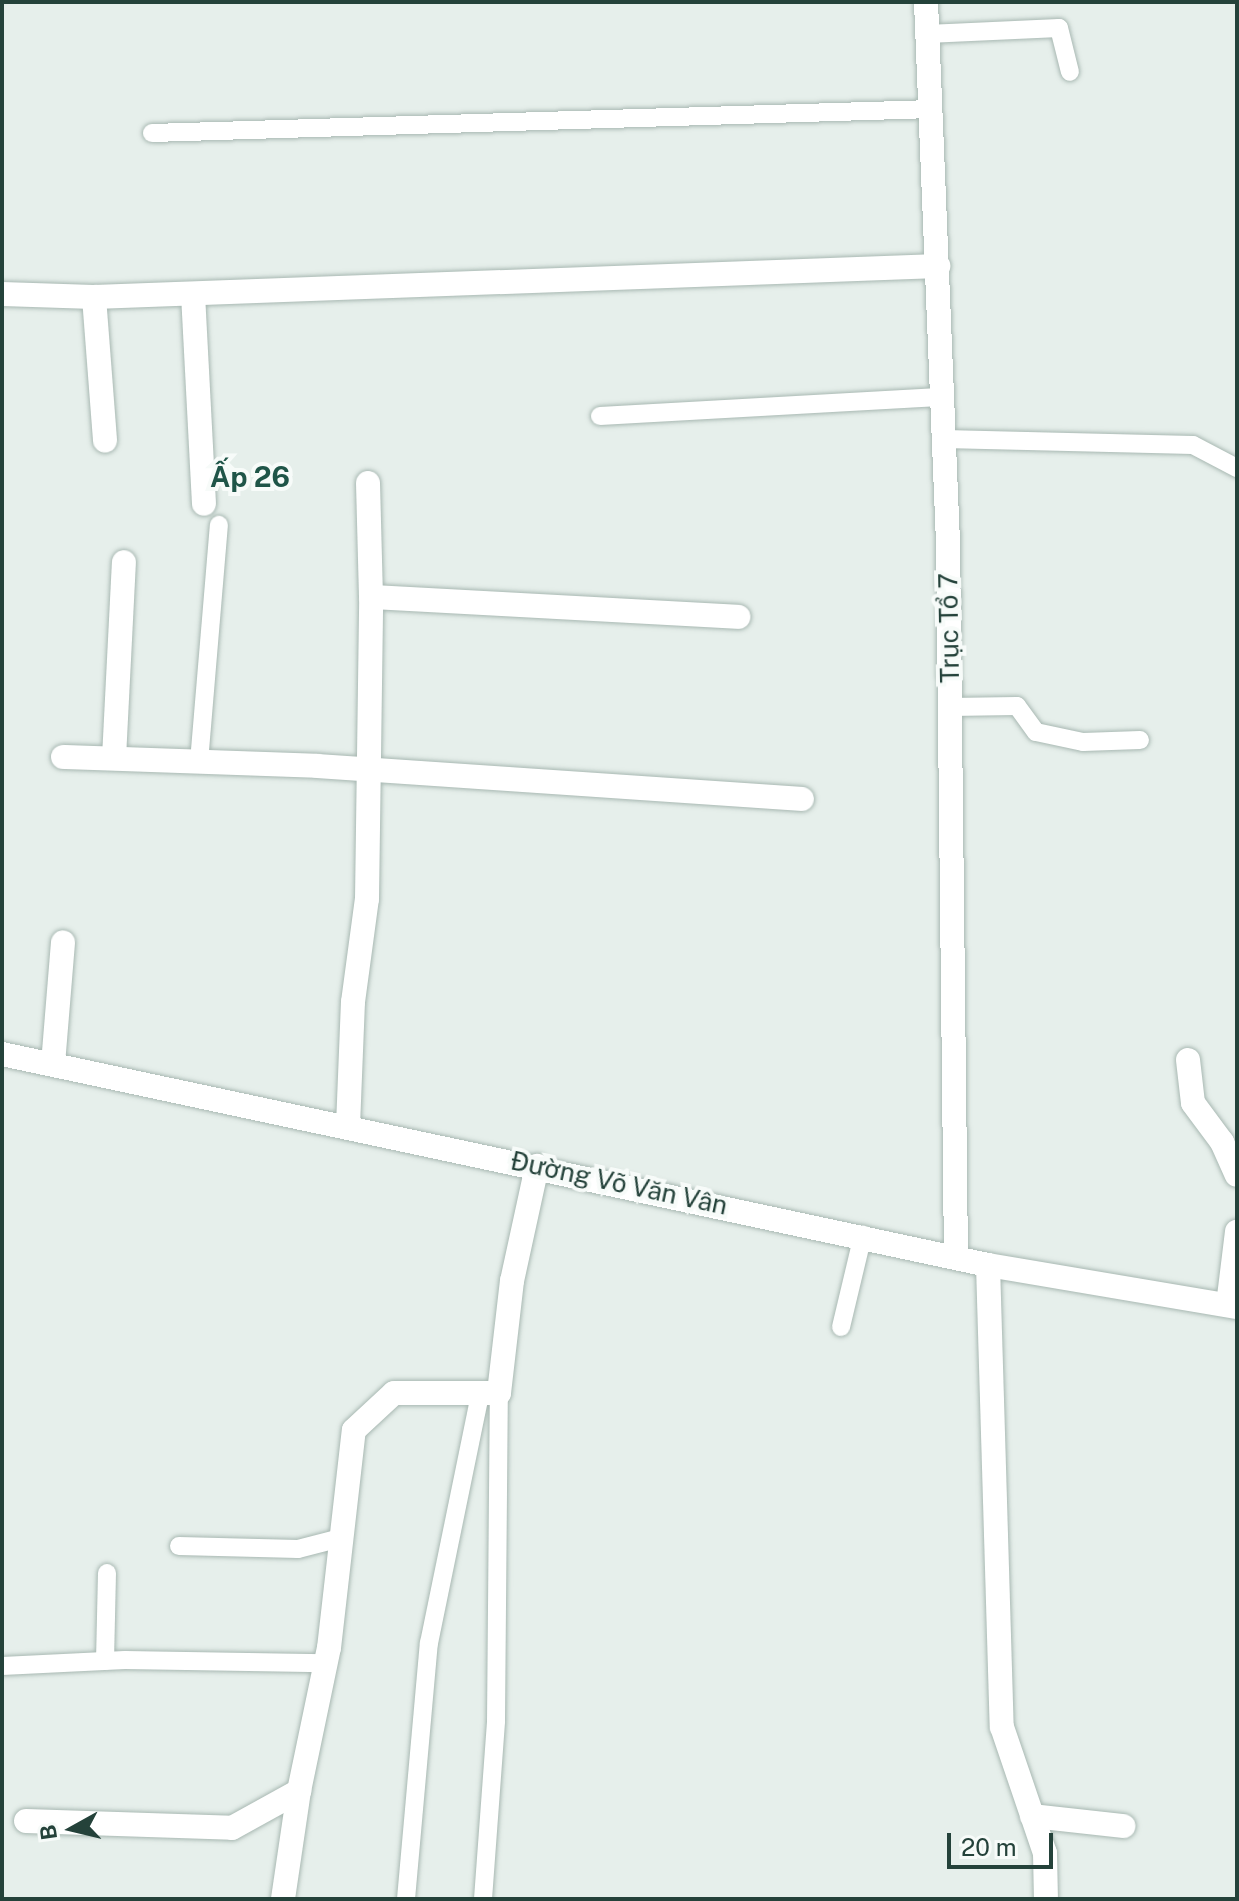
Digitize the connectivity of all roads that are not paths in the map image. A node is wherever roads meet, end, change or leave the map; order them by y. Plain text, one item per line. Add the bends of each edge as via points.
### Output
1 (926, 2) edge
2 (927, 34) junction
3 (1070, 72) dead end
4 (931, 109) junction
5 (152, 133) dead end
6 (938, 266) junction
7 (2, 294) edge
8 (193, 294) junction
9 (94, 297) junction
10 (943, 397) junction
11 (600, 416) dead end
12 (944, 439) junction
13 (105, 441) dead end
14 (1237, 468) edge
15 (368, 483) dead end
16 (204, 504) dead end
17 (219, 525) dead end
18 (124, 562) dead end
19 (371, 597) junction
20 (738, 617) dead end
21 (950, 707) junction
22 (1140, 740) dead end
23 (63, 757) dead end
24 (114, 758) junction
25 (199, 762) junction
26 (368, 773) junction
27 (802, 799) dead end
28 (63, 942) dead end
29 (2, 1055) edge
30 (1188, 1060) dead end
31 (53, 1064) junction
32 (348, 1126) junction
33 (537, 1166) junction
34 (1237, 1175) edge
35 (1237, 1232) edge
36 (863, 1235) junction
37 (956, 1254) junction
38 (988, 1265) junction
39 (1233, 1306) edge
40 (841, 1327) dead end
41 (490, 1394) junction
42 (337, 1539) junction
43 (179, 1546) dead end
44 (107, 1573) dead end
45 (105, 1661) junction
46 (325, 1663) junction
47 (2, 1666) edge
48 (299, 1791) junction
49 (1032, 1816) junction
50 (26, 1821) dead end
51 (1123, 1826) dead end
52 (283, 1899) edge
53 (406, 1899) edge
54 (483, 1899) edge
55 (1046, 1899) edge

1 - 2 street, Trục Tổ 7
2 - 3 lane via 1059,28
2 - 4 street, Trục Tổ 7
4 - 5 lane
4 - 6 street, Trục Tổ 7
6 - 8 street
6 - 10 street, Trục Tổ 7
7 - 9 street
8 - 9 street
8 - 16 street
9 - 13 street
10 - 11 lane
10 - 12 street, Trục Tổ 7
12 - 14 lane via 1193,445
12 - 21 street, Trục Tổ 7
15 - 19 street
17 - 25 lane
18 - 24 street
19 - 20 street
19 - 26 street
21 - 22 lane via 1017,706 1036,732 1083,742
21 - 37 street, Trục Tổ 7
23 - 24 street
24 - 25 street
25 - 26 street
26 - 27 street
26 - 32 street via 367,899 353,1002
28 - 31 street
29 - 31 street, Đường Võ Văn Vân
30 - 34 street via 1193,1103 1222,1142
31 - 32 street, Đường Võ Văn Vân
32 - 33 street, Đường Võ Văn Vân
33 - 36 street, Đường Võ Văn Vân
33 - 41 street
35 - 39 street
36 - 37 street, Đường Võ Văn Vân
36 - 40 lane
37 - 38 street, Đường Võ Văn Vân
38 - 39 street, Đường Võ Văn Vân
38 - 49 street via 1002,1727
41 - 42 street via 394,1393 354,1430
41 - 53 lane via 429,1643
41 - 54 lane via 496,1721
42 - 43 lane via 298,1549
42 - 46 street
44 - 45 lane
45 - 46 lane
45 - 47 lane
46 - 48 street
48 - 50 street via 232,1828
48 - 52 street
49 - 51 street
49 - 55 street via 1045,1853

